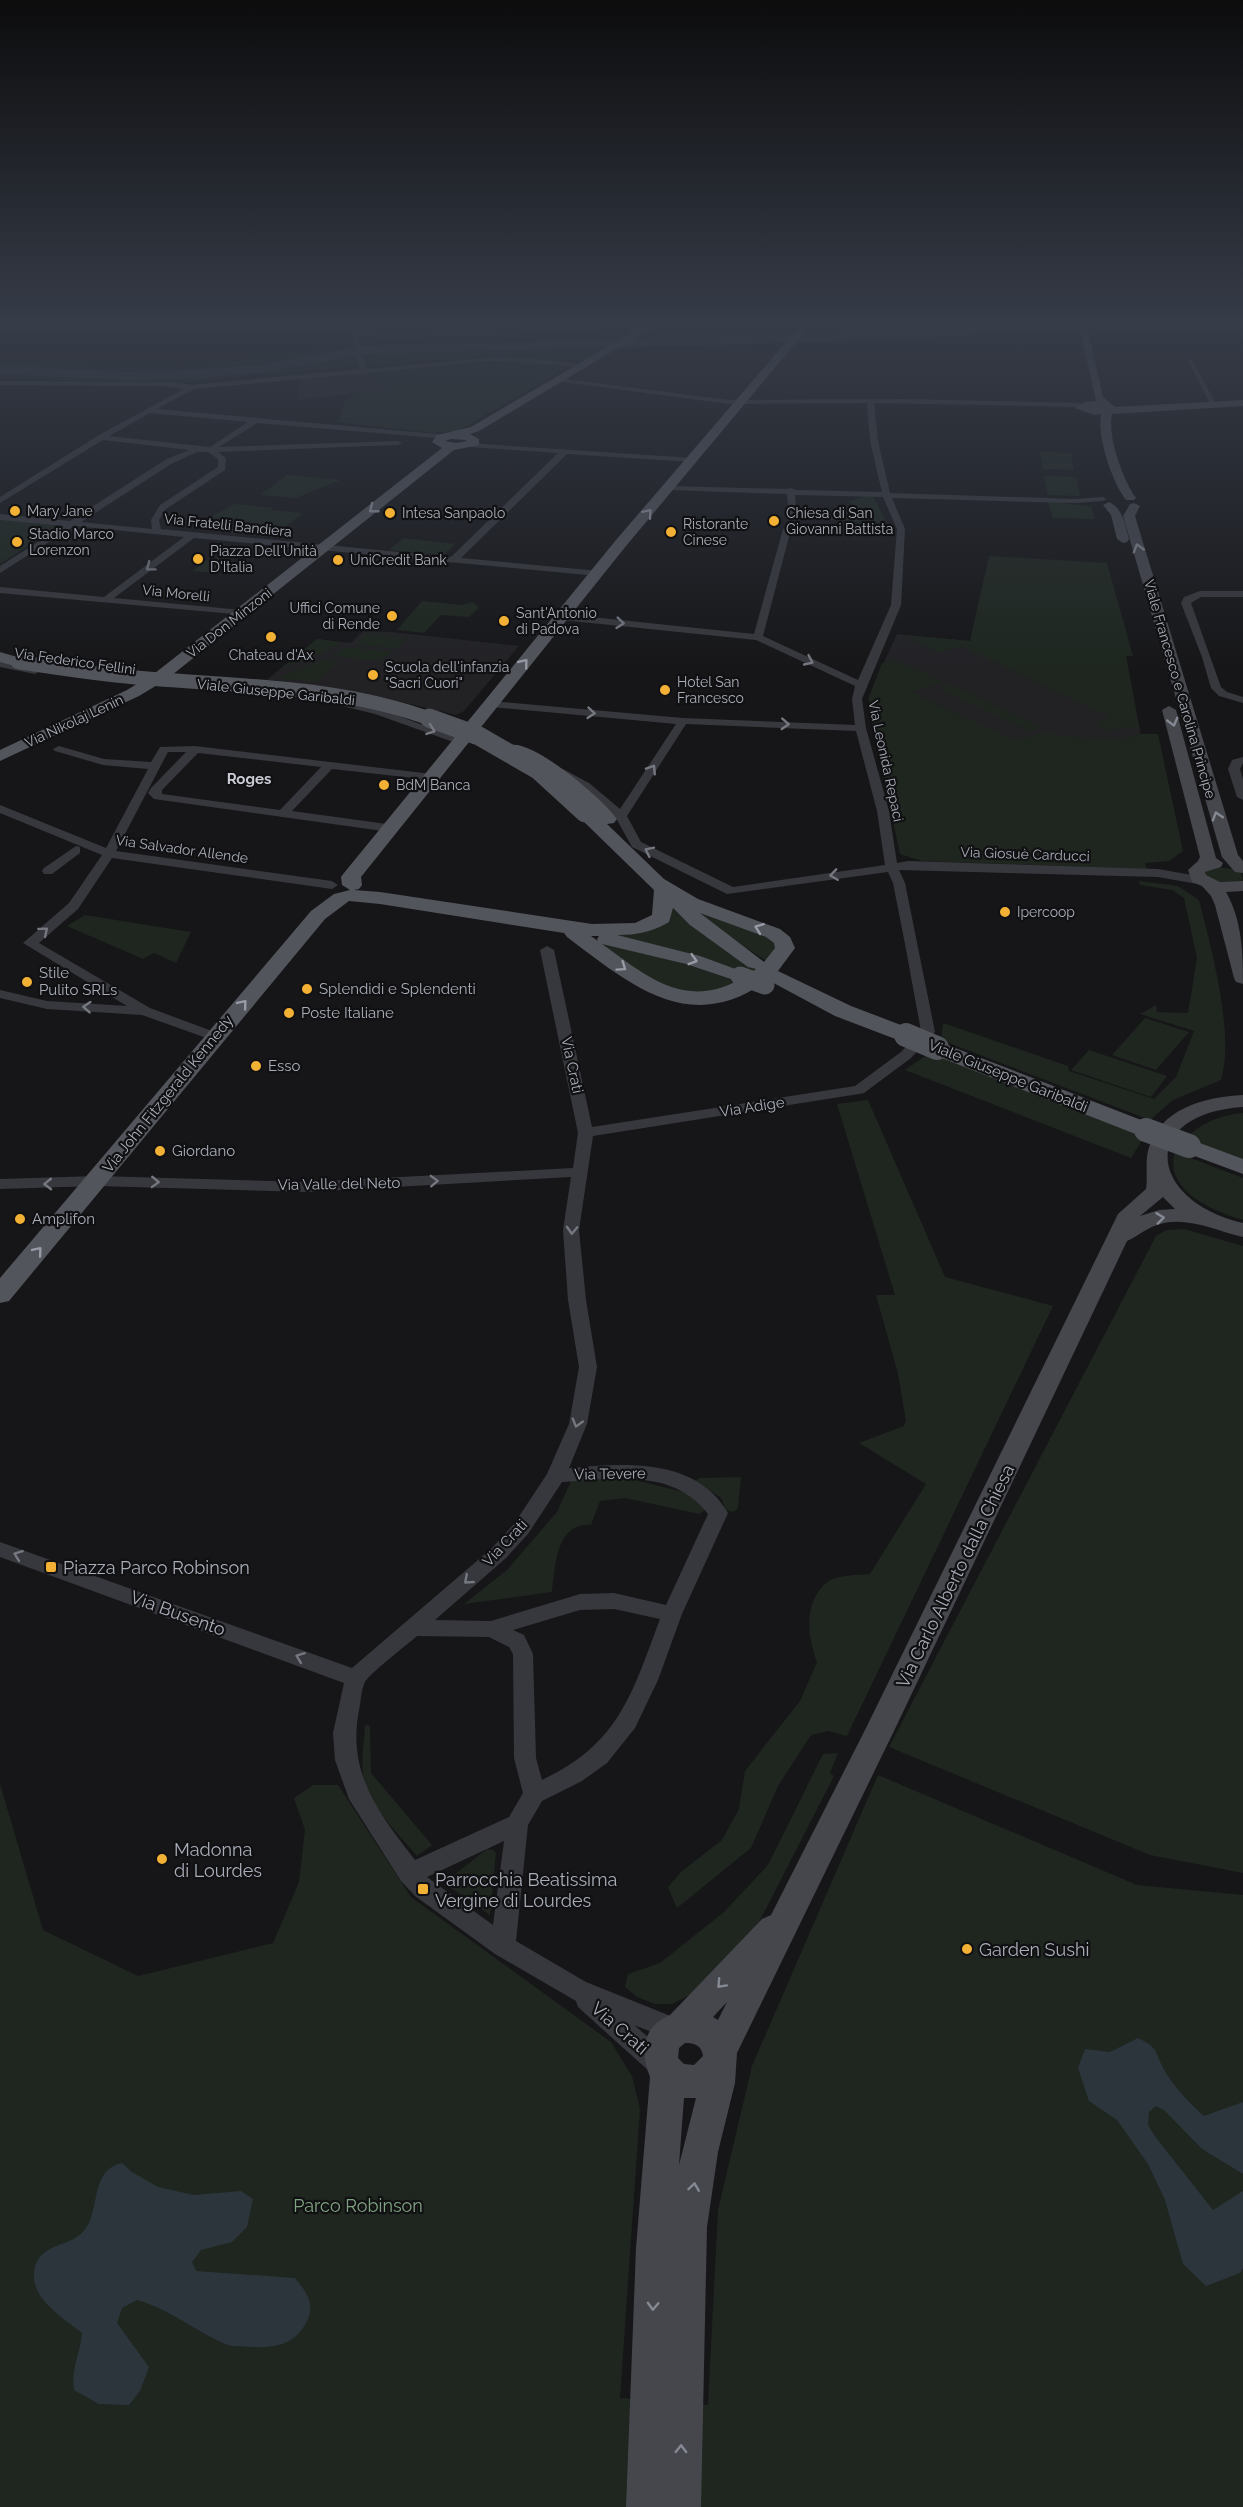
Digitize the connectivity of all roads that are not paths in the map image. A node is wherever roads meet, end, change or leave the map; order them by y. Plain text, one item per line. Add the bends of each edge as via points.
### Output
1 (100, 438) edge
2 (111, 438) edge
3 (117, 438) edge
4 (228, 438) edge
5 (431, 438) edge
6 (451, 438) edge
7 (461, 438) edge
8 (469, 438) edge
9 (710, 438) edge
10 (874, 438) edge
11 (1097, 438) edge
12 (1108, 438) edge
13 (446, 440) junction
14 (472, 443) joint
15 (175, 445) junction
16 (206, 449) junction
17 (565, 451) junction
18 (179, 456) junction
19 (693, 460) junction
20 (669, 488) junction
21 (791, 490) junction
22 (886, 494) junction
23 (1108, 496) junction
24 (0, 501) edge
25 (1132, 502) junction
26 (0, 517) edge
27 (793, 517) dead end
28 (73, 524) junction
29 (787, 529) dead end
30 (157, 532) junction
31 (192, 535) junction
32 (323, 548) junction
33 (453, 560) junction
34 (0, 570) edge
35 (597, 573) junction
36 (0, 588) edge
37 (1243, 594) edge
38 (107, 599) junction
39 (242, 613) junction
40 (561, 617) junction
41 (1148, 631) dead end
42 (758, 637) junction
43 (0, 657) edge
44 (0, 664) edge
45 (55, 674) junction
46 (154, 680) junction
47 (861, 685) junction
48 (1166, 697) dead end
49 (1243, 700) edge
50 (491, 704) junction
51 (684, 721) junction
52 (473, 726) junction
53 (861, 728) junction
54 (460, 741) junction
55 (59, 749) dead end
56 (195, 749) junction
57 (0, 756) edge
58 (1243, 760) edge
59 (329, 765) junction
60 (547, 765) junction
61 (155, 766) junction
62 (432, 777) junction
63 (1243, 797) edge
64 (0, 809) edge
65 (283, 814) junction
66 (621, 816) junction
67 (0, 819) edge
68 (390, 828) junction
69 (617, 844) junction
70 (76, 850) junction
71 (106, 857) junction
72 (892, 867) junction
73 (1242, 868) edge
74 (48, 871) dead end
75 (1205, 874) junction
76 (661, 887) junction
77 (343, 891) junction
78 (1243, 892) edge
79 (543, 924) junction
80 (574, 933) junction
81 (547, 950) dead end
82 (747, 969) junction
83 (1243, 978) edge
84 (0, 994) edge
85 (145, 1011) junction
86 (215, 1037) junction
87 (906, 1045) junction
88 (1238, 1099) edge
89 (586, 1133) junction
90 (1243, 1167) edge
91 (581, 1172) junction
92 (1159, 1174) junction
93 (97, 1181) junction
94 (0, 1184) edge
95 (1209, 1221) junction
96 (1243, 1230) edge
97 (1117, 1239) junction
98 (0, 1295) edge
99 (556, 1476) junction
100 (0, 1549) edge
101 (672, 1614) junction
102 (412, 1628) junction
103 (490, 1629) junction
104 (355, 1678) junction
105 (534, 1794) junction
106 (517, 1824) junction
107 (409, 1874) junction
108 (790, 1911) junction
109 (503, 1946) junction
110 (577, 1990) junction
111 (678, 2028) junction
112 (720, 2056) junction
113 (665, 2070) junction
114 (671, 2246) junction
115 (647, 2507) edge
116 (680, 2507) edge

1 - 24 street
2 - 15 street
3 - 16 street via 195,443
4 - 16 street
5 - 13 street
6 - 13 main road, Via Don Minzoni
7 - 13 main road
8 - 14 main road
9 - 19 main road, Via John Fitzgerald Kennedy
10 - 22 street, Via Leonida Repaci
11 - 23 street, Viale Francesco e Carolina Principe
12 - 25 street, Viale Francesco e Carolina Principe via 1122,489
13 - 16 street
13 -> 32 main road, Via Don Minzoni
14 - 17 street
15 - 16 street
15 - 18 street via 180,449
16 - 18 street
16 - 30 street via 222,458 222,468 163,507 155,520
17 - 19 street
17 - 33 street
18 - 28 street
19 - 20 main road, Via John Fitzgerald Kennedy
20 - 21 street
35 -> 20 main road, Via John Fitzgerald Kennedy
21 - 22 street
21 - 27 street
22 - 23 street via 1075,501
22 - 47 street, Via Leonida Repaci via 901,529 896,605
23 - 25 street
23 - 41 street, Viale Francesco e Carolina Principe via 1117,515
73 -> 25 street, Viale Francesco e Carolina Principe via 1230,857 1171,664 1129,516
26 - 28 street, Via Fratelli Bandiera
28 - 30 street, Via Fratelli Bandiera
28 - 34 street
29 - 42 street
30 - 31 street, Via Fratelli Bandiera
31 - 32 street, Via Fratelli Bandiera
31 -> 38 street
32 - 33 street, Via Fratelli Bandiera
32 - 39 main road, Via Don Minzoni
33 - 35 street, Via Fratelli Bandiera
35 - 40 main road, Via John Fitzgerald Kennedy
36 - 38 street, Via Morelli via 95,601
37 - 49 street via 1200,594 1186,603 1216,688
38 - 39 street, Via Morelli
39 - 46 main road, Via Don Minzoni
40 -> 42 street
50 -> 40 main road, Via John Fitzgerald Kennedy
42 -> 47 street
43 - 69 main road, Viale Giuseppe Garibaldi, bridge via 89,674 312,693 411,712 481,738 540,771
44 - 45 street, Via Federico Fellini
45 - 46 street, Via Federico Fellini
45 - 46 street via 80,669
46 - 52 street via 340,695
46 -> 54 street via 346,704
46 - 57 main road, Via Nikolaj Lenin
47 - 53 street, Via Leonida Repaci via 857,699
48 -> 75 street, Viale Francesco e Carolina Principe via 1206,845
50 -> 51 street
50 - 52 main road, Via John Fitzgerald Kennedy
51 -> 53 street
66 -> 51 street
52 - 54 main road, Via John Fitzgerald Kennedy
52 - 60 main road
53 - 72 street, Via Leonida Repaci via 883,811
54 - 62 main road, Via John Fitzgerald Kennedy
55 - 61 street via 103,762
56 - 59 street
56 - 61 street via 164,748
56 - 65 street via 154,793 158,797
58 - 63 street via 1234,765
59 - 62 street
59 - 65 street
60 - 66 street via 585,785
60 - 69 main road via 580,790 611,822
61 - 71 street
62 - 68 main road, Via John Fitzgerald Kennedy
64 - 71 street, Via Salvador Allende
65 - 68 street
72 -> 66 street, Via Giosuè Carducci via 731,891 636,844
67 - 70 street, Via Salvador Allende
68 - 77 main road, Via John Fitzgerald Kennedy
69 - 76 main road, Viale Giuseppe Garibaldi
70 - 71 street, Via Salvador Allende
70 - 74 street
71 - 77 street, Via Salvador Allende
85 -> 71 street via 30,943 74,906
72 - 75 street, Via Giosuè Carducci
72 - 87 street, Via Leonida Repaci via 899,883 928,1032
73 - 75 street, Viale Francesco e Carolina Principe via 1223,863
75 - 78 street via 1226,888
75 - 83 street, Viale Francesco e Carolina Principe via 1224,905
76 - 79 main road via 662,918 644,927 617,931
80 -> 76 main road via 664,993 696,1001 724,996 745,986 772,967 783,952 783,941 773,933 691,903
76 - 82 main road, Viale Giuseppe Garibaldi
77 - 79 main road
86 -> 77 main road, Via John Fitzgerald Kennedy
79 - 80 main road
80 -> 82 main road
81 - 89 street, Via Crati
82 - 87 main road, Viale Giuseppe Garibaldi, bridge via 843,1011
85 -> 84 street via 47,1005
85 - 86 street
86 - 93 main road, Via John Fitzgerald Kennedy
87 - 89 street, Via Adige via 860,1090
87 - 90 main road, Viale Giuseppe Garibaldi, bridge via 937,1048
88 - 92 street via 1186,1114 1164,1134 1157,1162
89 - 91 street, Via Crati
93 -> 91 street, Via Valle del Neto via 306,1187
91 -> 99 street, Via Crati via 571,1230 588,1367 578,1424
92 - 95 street via 1178,1199
92 - 97 street, Via Carlo Alberto dalla Chiesa via 1157,1191 1129,1214
93 -> 94 street, Via Valle del Neto
98 -> 93 main road, Via John Fitzgerald Kennedy
95 - 96 street, Via Carlo Alberto dalla Chiesa
97 -> 95 street, Via Carlo Alberto dalla Chiesa via 1144,1220 1159,1216
97 - 108 street, Via Carlo Alberto dalla Chiesa
99 - 101 street, Via Tevere via 644,1470 698,1490 711,1501 718,1513
99 -> 102 street, Via Crati via 499,1553
104 -> 100 street, Via Busento
101 - 103 street via 614,1601 580,1602
101 - 105 street, Via Tevere via 628,1725 581,1771
102 - 103 street
102 - 104 street, Via Crati
103 - 105 street via 517,1641 523,1654 525,1758
104 - 107 street, Via Crati via 345,1733 346,1760 357,1792
105 - 106 street
106 - 107 street
106 - 109 street
107 - 109 street, Via Crati via 434,1898
108 -> 111 street, Via Carlo Alberto dalla Chiesa
108 - 112 street, Via Carlo Alberto dalla Chiesa
109 - 110 street, Via Crati
110 - 111 street, Via Crati
110 - 113 street, Via Crati
111 - 112 street via 702,2028 717,2042
111 - 113 street via 662,2042 660,2058
112 - 113 street via 710,2076 693,2083 676,2079
114 -> 112 street via 697,2165
113 - 114 street
114 -> 115 street
116 -> 114 street

